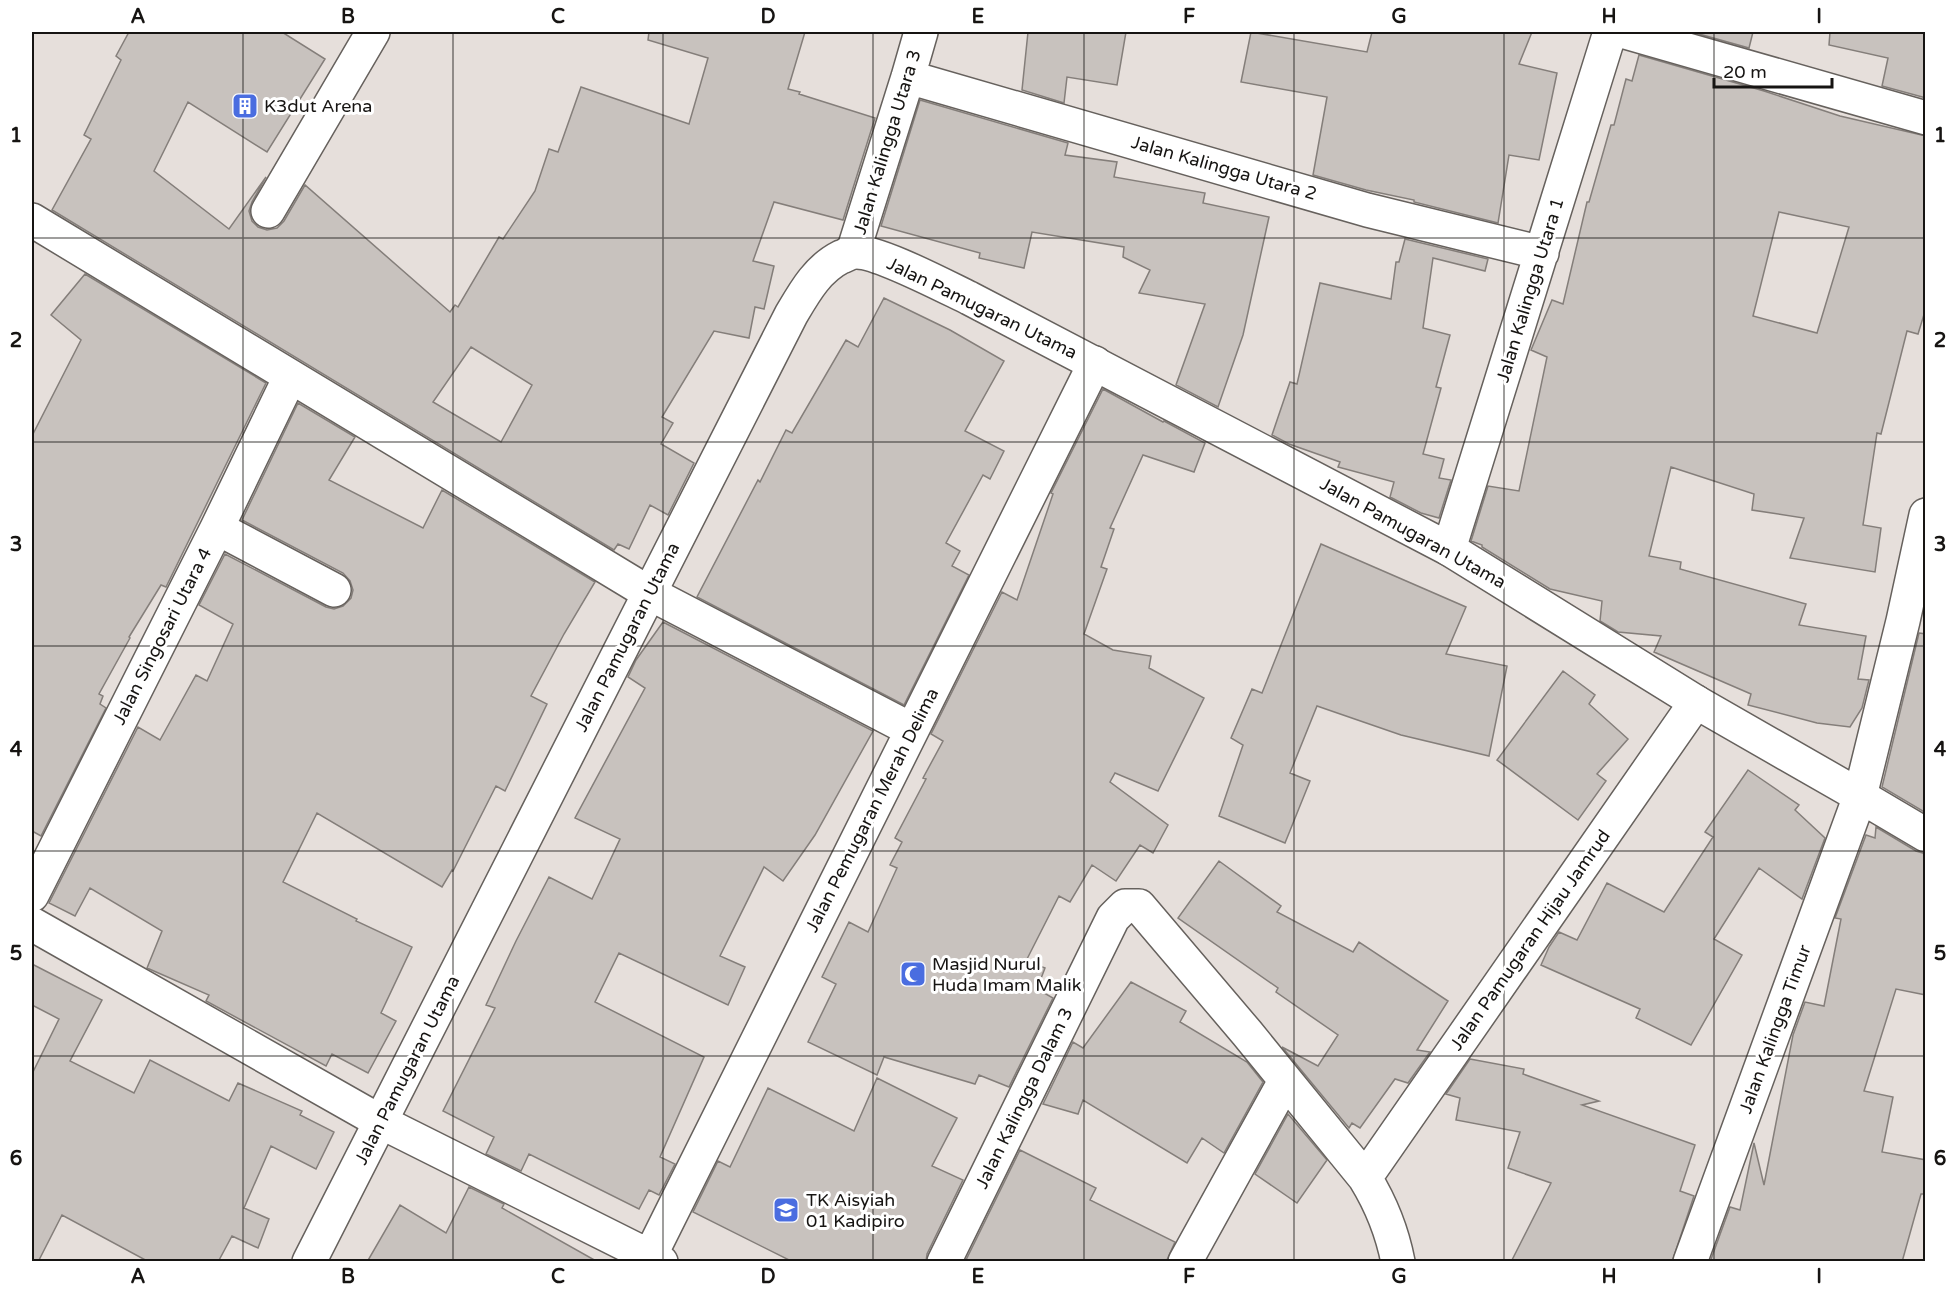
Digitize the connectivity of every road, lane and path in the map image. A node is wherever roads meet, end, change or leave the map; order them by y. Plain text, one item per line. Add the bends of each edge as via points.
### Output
1 (374, 32) edge
2 (921, 32) edge
3 (1610, 32) edge
4 (1625, 32) edge
5 (908, 77) junction
6 (1926, 118) edge
7 (268, 211) dead end
8 (32, 220) edge
9 (853, 252) junction
10 (1542, 253) junction
11 (1095, 363) junction
12 (290, 376) junction
13 (1926, 515) edge
14 (217, 528) junction
15 (1449, 549) junction
16 (334, 590) dead end
17 (649, 593) junction
18 (1696, 702) junction
19 (912, 730) junction
20 (1860, 796) junction
21 (1926, 835) edge
22 (32, 896) edge
23 (32, 924) edge
24 (1285, 1080) junction
25 (381, 1122) junction
26 (1365, 1178) junction
27 (652, 1260) edge
28 (309, 1262) edge
29 (944, 1262) edge
30 (1185, 1262) edge
31 (1398, 1262) edge
32 (1690, 1262) edge

1 - 7 street
2 - 5 street, Jalan Kalingga Utara 3
3 - 10 street, Jalan Kalingga Utara 1
4 - 6 street
5 - 9 street, Jalan Kalingga Utara 3
5 - 10 street, Jalan Kalingga Utara 2 via 1367,210
8 - 12 street
9 - 11 street, Jalan Pamugaran Utama via 906,268
9 - 17 street, Jalan Pamugaran Utama via 829,264 807,289
10 - 15 street, Jalan Kalingga Utara 1
11 - 15 street, Jalan Pamugaran Utama
11 - 19 street, Jalan Pemugaran Merah Delima
12 - 14 street, Jalan Singosari Utara 4
12 - 17 street
13 - 20 street
14 - 16 street
14 - 22 street, Jalan Singosari Utara 4
15 - 18 street, Jalan Pamugaran Utama
17 - 19 street
17 - 25 street, Jalan Pamugaran Utama
18 - 20 street, Jalan Pamugaran Utama
18 - 26 street, Jalan Pamugaran Hijau Jamrud
19 - 27 street, Jalan Pemugaran Merah Delima
20 - 21 street, Jalan Pamugaran Utama
20 - 32 street, Jalan Kalingga Timur
23 - 25 street
24 - 26 street
24 - 29 street, Jalan Kalingga Dalam 3 via 1139,906 1125,906 1113,918
24 - 30 street
25 - 27 street
25 - 28 street, Jalan Pamugaran Utama
26 - 31 street via 1387,1222

